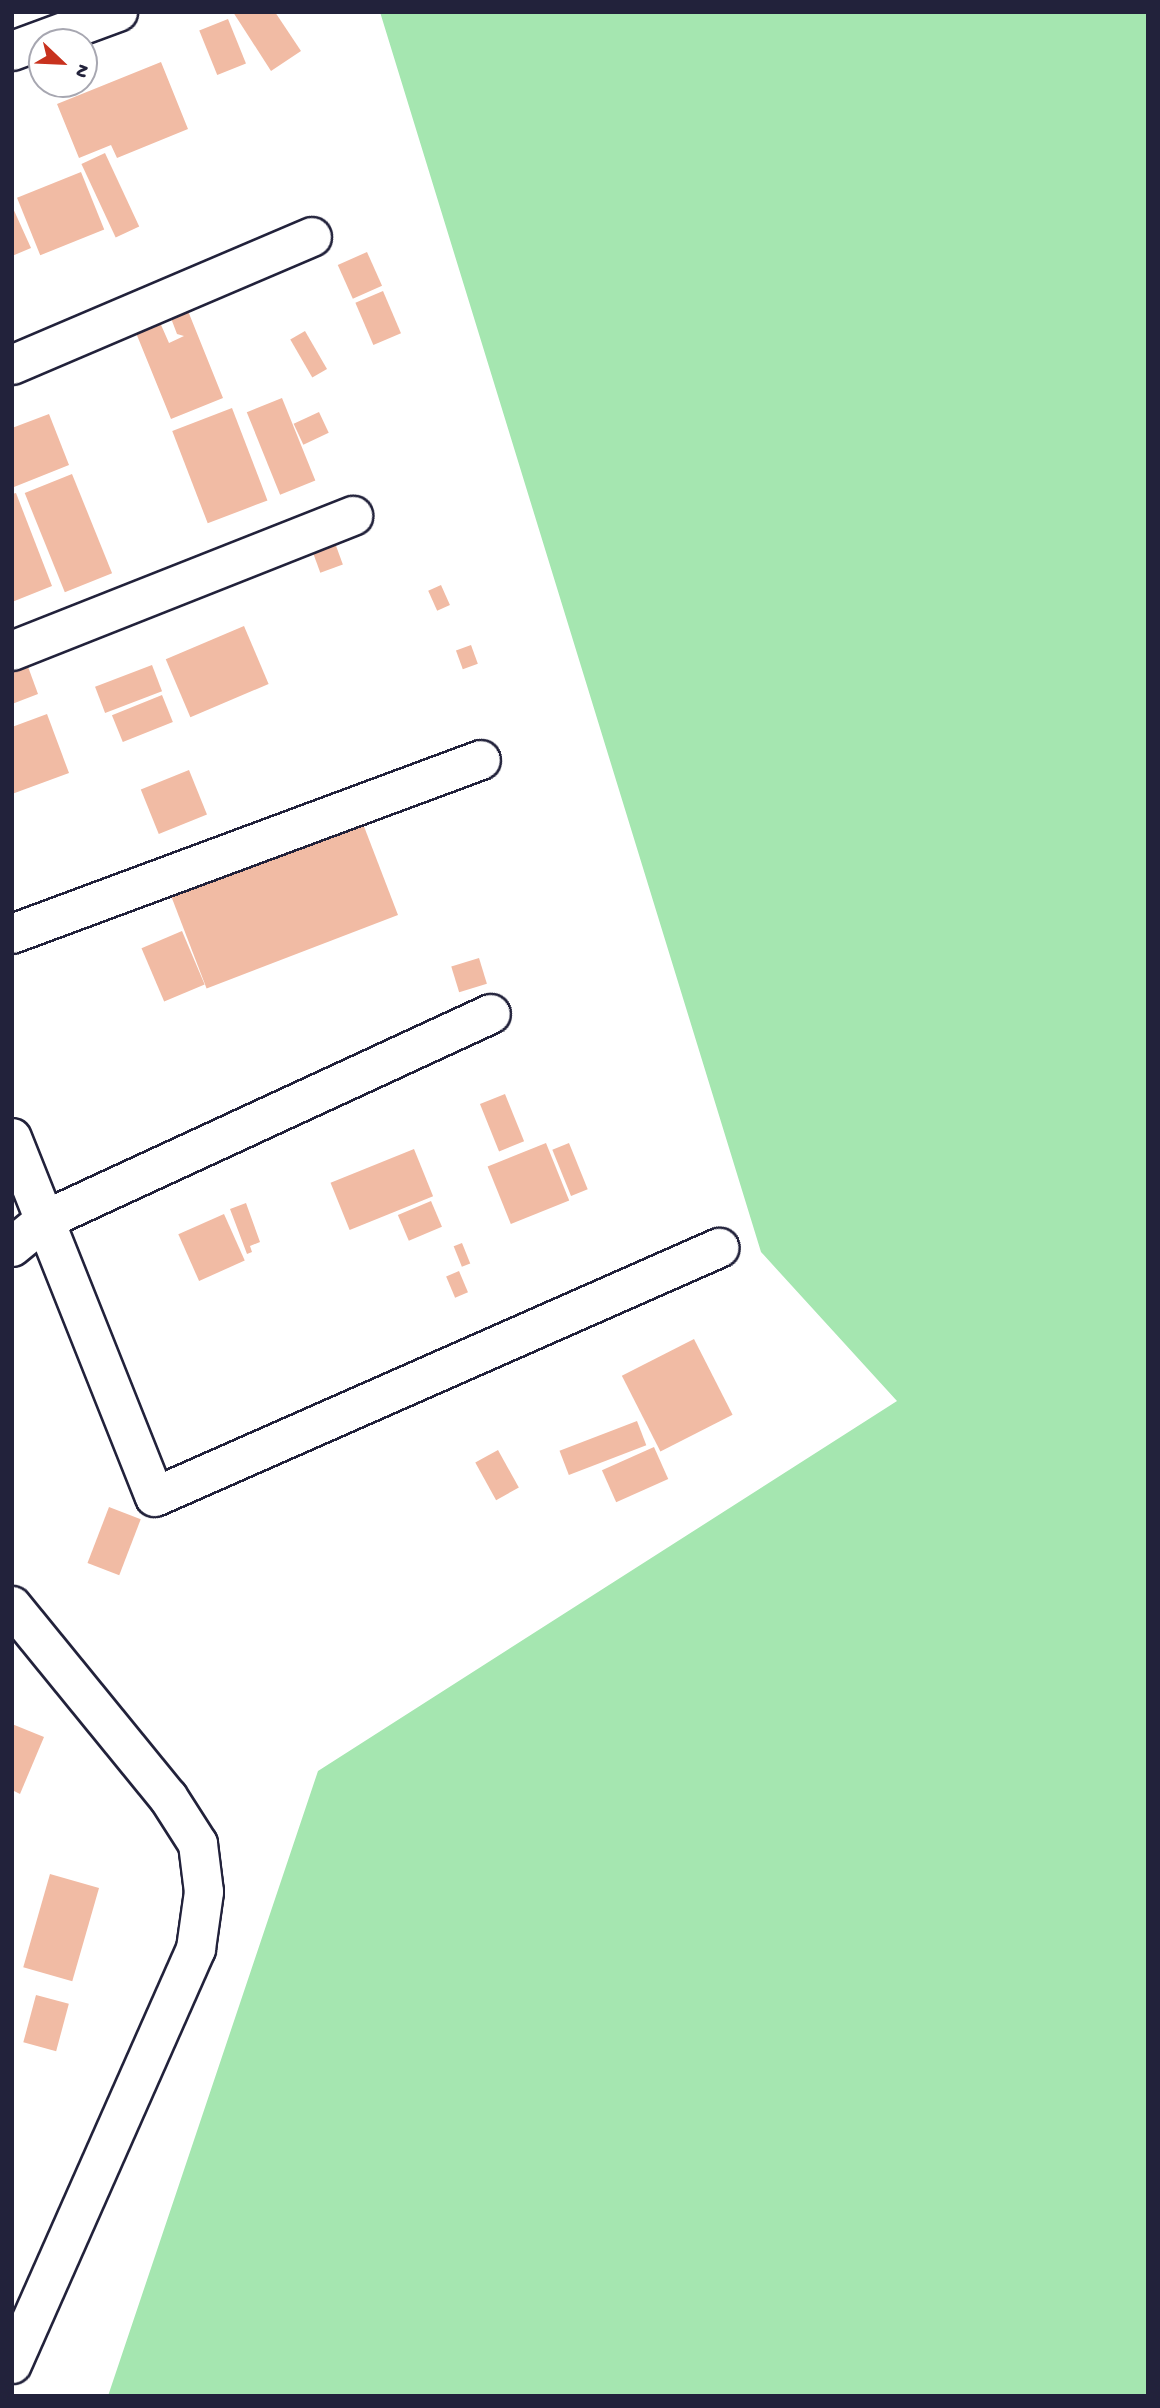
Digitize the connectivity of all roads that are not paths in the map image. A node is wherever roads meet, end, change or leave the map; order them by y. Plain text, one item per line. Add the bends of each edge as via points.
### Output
1 (118, 12) edge
2 (12, 51) edge
3 (312, 237) dead end
4 (12, 365) edge
5 (353, 516) dead end
6 (12, 651) edge
7 (481, 760) dead end
8 (12, 934) edge
9 (491, 1014) dead end
10 (12, 1138) edge
11 (45, 1220) junction
12 (12, 1247) edge
13 (719, 1248) dead end
14 (12, 1606) edge
15 (12, 2364) edge

1 - 2 street
3 - 4 street
5 - 6 street
7 - 8 street
9 - 11 street
10 - 11 street
11 - 12 street
11 - 13 street via 155,1497
14 - 15 street via 168,1797 198,1844 204,1892 196,1949

